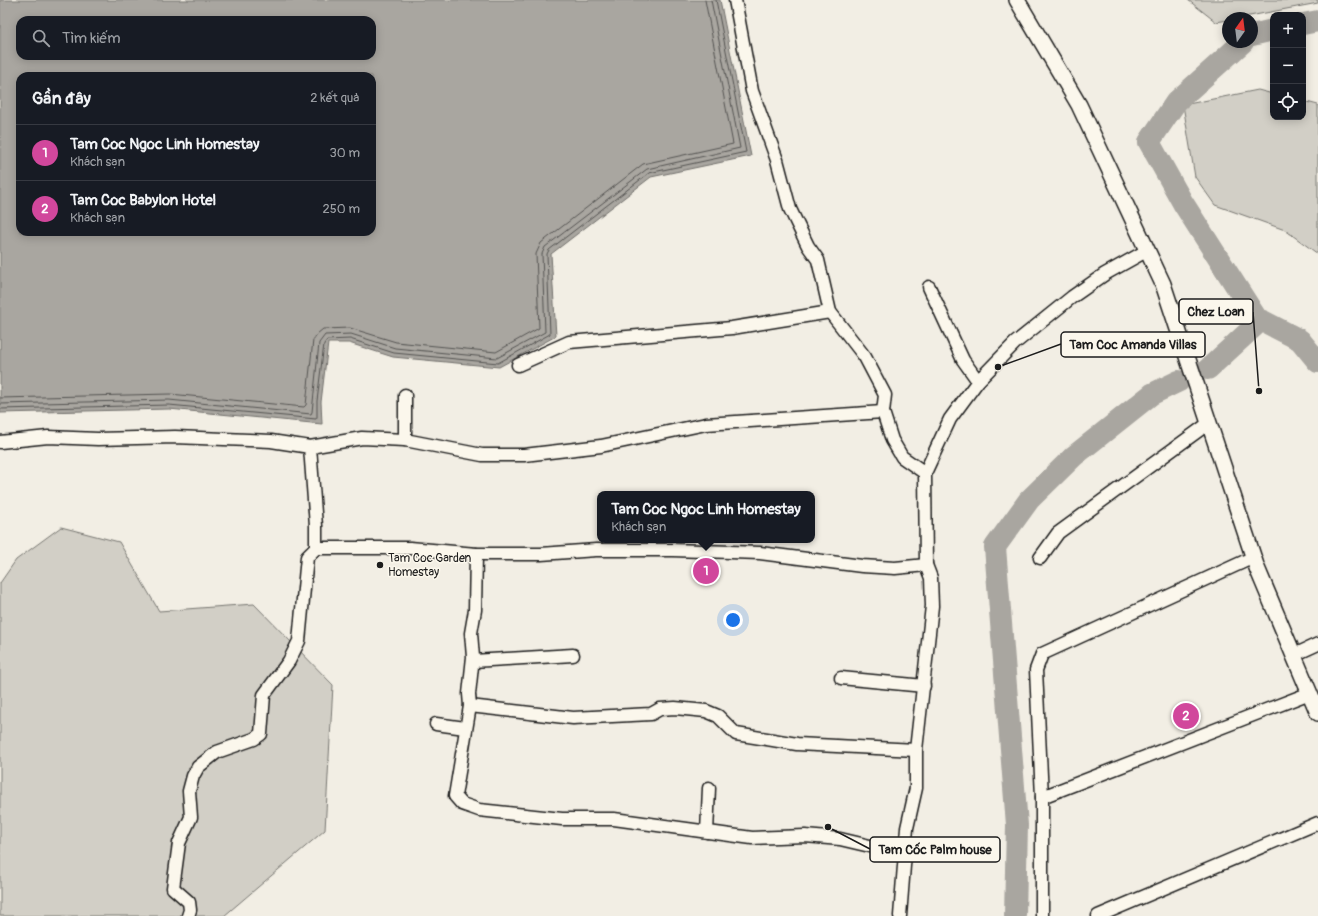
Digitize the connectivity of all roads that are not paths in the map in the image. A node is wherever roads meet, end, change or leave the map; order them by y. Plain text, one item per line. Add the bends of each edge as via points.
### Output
1 (736, 0) edge
2 (1017, 0) edge
3 (1148, 250) junction
4 (929, 287) dead end
5 (830, 312) junction
6 (518, 365) dead end
7 (978, 381) junction
8 (405, 395) dead end
9 (883, 412) junction
10 (1209, 423) junction
11 (405, 440) junction
12 (0, 442) edge
13 (310, 447) junction
14 (925, 473) junction
15 (316, 548) junction
16 (476, 554) junction
17 (1254, 557) junction
18 (1040, 558) dead end
19 (926, 564) junction
20 (1318, 644) edge
21 (573, 654) dead end
22 (1294, 655) junction
23 (473, 660) junction
24 (841, 678) dead end
25 (924, 686) junction
26 (1310, 693) junction
27 (470, 706) junction
28 (1318, 713) edge
29 (436, 724) dead end
30 (465, 728) junction
31 (916, 750) junction
32 (709, 788) dead end
33 (1042, 797) junction
34 (1318, 823) edge
35 (707, 832) junction
36 (904, 854) junction
37 (188, 916) edge
38 (900, 916) edge
39 (1042, 916) edge
40 (1098, 916) edge

1 - 5 street via 752,91 777,160 790,209 808,246 818,260
2 - 3 main road via 1079,105
3 - 7 street via 1072,297 1016,343
3 - 10 main road via 1163,284
4 - 7 street via 964,360
5 - 6 street via 732,328 569,342
5 - 9 street via 865,357 885,395
7 - 14 street via 950,419
8 - 11 street
9 - 11 street via 706,424 601,446 524,455 482,454
9 - 14 street via 892,440 902,457
10 - 17 main road
10 - 18 street via 1058,533
11 - 13 street via 362,438
12 - 13 street via 48,437 175,437 271,441
13 - 15 street
14 - 19 street
15 - 16 street via 410,548
15 - 37 street via 307,557 299,641 289,662 264,695 261,734 254,740 216,752 198,767 193,776 189,791 191,817 179,843 173,888 189,902
16 - 19 street via 666,550 760,553 895,568
16 - 23 street via 475,610 471,633
17 - 22 main road
17 - 33 street via 1042,654 1036,670
19 - 25 street via 931,578 932,606
20 - 22 street
21 - 23 street
22 - 26 main road
23 - 27 street via 468,694
24 - 25 street
25 - 31 street
26 - 28 main road
26 - 33 street
27 - 30 street
27 - 31 street via 573,718 650,714 660,709 675,708 698,710 718,716 736,734 797,744
29 - 30 street
30 - 35 street via 455,796 462,804 479,810 562,818 614,819
31 - 36 street via 916,788
32 - 35 street
33 - 39 street
34 - 40 street
35 - 36 street via 752,838 805,836 840,840
36 - 38 street

